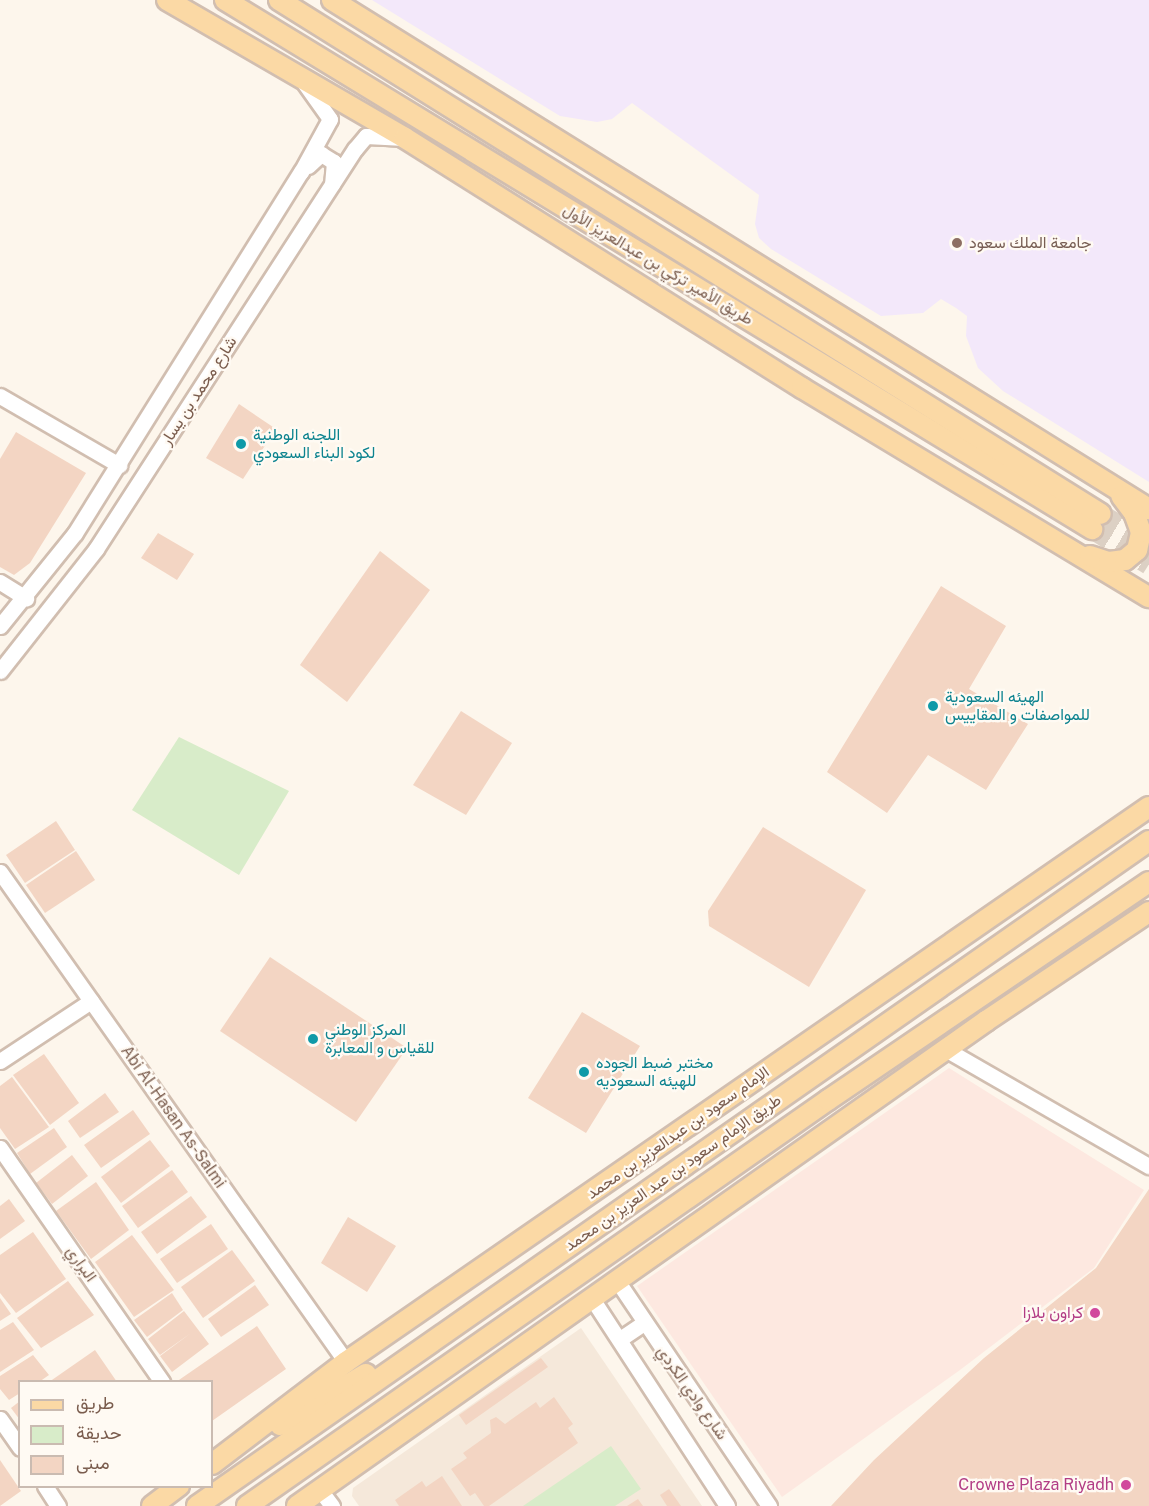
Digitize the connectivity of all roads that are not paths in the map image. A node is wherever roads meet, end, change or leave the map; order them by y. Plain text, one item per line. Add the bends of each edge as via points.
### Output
1 (167, 0) edge
2 (279, 0) edge
3 (332, 0) edge
4 (225, 1) edge
5 (299, 77) junction
6 (405, 138) junction
7 (301, 172) junction
8 (332, 187) junction
9 (0, 396) edge
10 (119, 465) junction
11 (1116, 489) junction
12 (1149, 509) edge
13 (1066, 549) junction
14 (0, 582) edge
15 (1149, 597) edge
16 (26, 598) junction
17 (0, 626) edge
18 (0, 671) edge
19 (1149, 807) edge
20 (1149, 818) edge
21 (1105, 837) junction
22 (1149, 841) edge
23 (0, 872) edge
24 (1149, 884) edge
25 (1149, 912) edge
26 (91, 1002) junction
27 (986, 1021) junction
28 (947, 1050) junction
29 (0, 1062) edge
30 (0, 1148) edge
31 (1149, 1166) edge
32 (616, 1279) junction
33 (591, 1297) junction
34 (644, 1323) junction
35 (455, 1326) junction
36 (620, 1340) junction
37 (346, 1362) junction
38 (161, 1380) edge
39 (0, 1419) edge
40 (18, 1445) edge
41 (213, 1460) edge
42 (46, 1488) edge
43 (176, 1488) edge
44 (320, 1490) junction
45 (58, 1506) edge
46 (152, 1506) edge
47 (197, 1506) edge
48 (247, 1506) edge
49 (297, 1506) edge
50 (332, 1506) edge
51 (727, 1506) edge
52 (769, 1506) edge

1 - 5 main road
2 - 4 main road, طريق الأمير تركي بن عبدالعزيز الأول via 1096,522
3 - 11 main road
5 - 6 main road
5 - 7 street, شارع محمد بن يسار via 330,119
6 - 8 street, شارع محمد بن يسار via 366,136
6 - 13 main road
7 - 8 street via 321,154 334,162
7 - 10 street, شارع محمد بن يسار
8 - 18 street, شارع محمد بن يسار via 96,549
9 - 10 street
10 - 16 street, شارع محمد بن يسار via 75,534
11 - 12 main road
11 - 13 main road via 1134,513 1141,532 1137,550 1125,560 1109,562
13 - 15 main road
14 - 16 street
16 - 17 street, شارع محمد بن يسار
19 - 21 main road, الإمام سعود بن عبدالعزيز بن محمد
20 - 21 main road
21 - 37 main road, الإمام سعود بن عبدالعزيز بن محمد
22 - 35 main road, طريق الإمام سعود بن عبد العزيز بن محمد
23 - 26 street, Abi Al-Hasan As-Salmi
24 - 27 main road
24 - 48 main road, طريق الإمام سعود بن عبد العزيز بن محمد via 828,1100
25 - 27 main road
26 - 29 street
26 - 37 street, Abi Al-Hasan As-Salmi
27 - 28 main road
28 - 31 street
28 - 32 main road
30 - 38 street, البراري
32 - 33 main road
32 - 34 street, شارع وادي الكردي
33 - 36 street, شارع وادي الكردي
33 - 44 main road
34 - 36 street
34 - 52 street, شارع وادي الكردي
35 - 41 main road
35 - 47 main road, طريق الإمام سعود بن عبد العزيز بن محمد
36 - 51 street, شارع وادي الكردي
37 - 41 main road, الإمام سعود بن عبدالعزيز بن محمد
39 - 40 street
42 - 45 street
43 - 46 main road
44 - 49 main road
44 - 50 street

